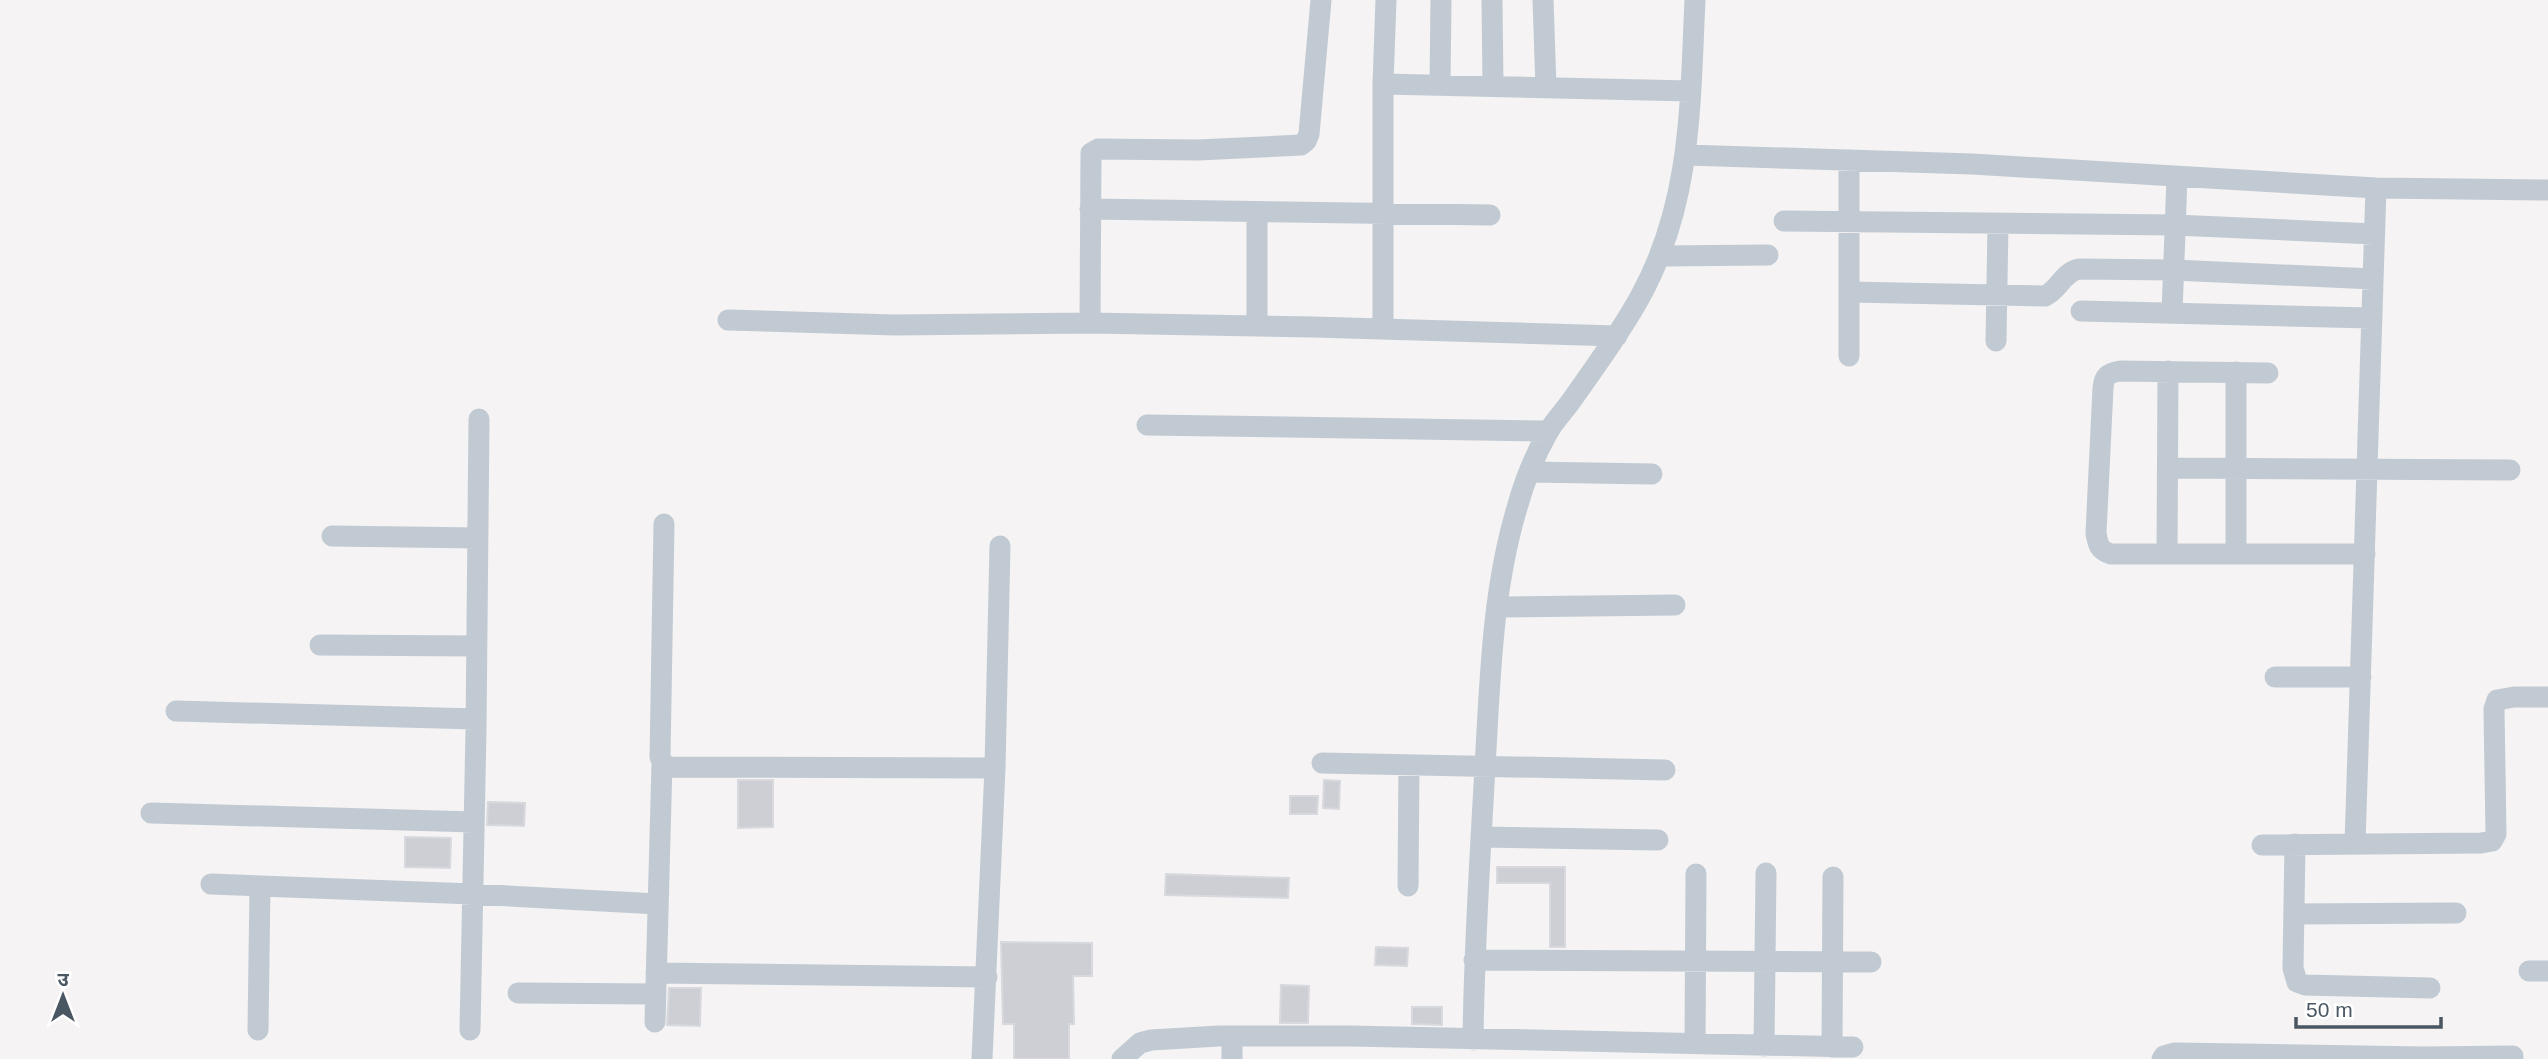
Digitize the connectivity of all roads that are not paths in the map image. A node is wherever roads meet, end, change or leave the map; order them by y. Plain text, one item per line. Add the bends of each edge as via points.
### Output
1 (1321, 0) edge
2 (1386, 0) edge
3 (1441, 0) edge
4 (1492, 0) edge
5 (1543, 0) edge
6 (1695, 0) edge
7 (1383, 84) junction
8 (1440, 85) junction
9 (1493, 86) junction
10 (1546, 88) junction
11 (1690, 91) junction
12 (1687, 155) junction
13 (1849, 160) junction
14 (2177, 177) junction
15 (2376, 188) junction
16 (2548, 190) edge
17 (1090, 209) junction
18 (1257, 212) junction
19 (1384, 214) junction
20 (1490, 215) dead end
21 (1784, 221) dead end
22 (1849, 222) junction
23 (1997, 223) junction
24 (2175, 225) junction
25 (2374, 234) junction
26 (1768, 255) dead end
27 (1661, 257) junction
28 (2174, 270) junction
29 (2373, 279) junction
30 (1849, 292) junction
31 (1997, 295) junction
32 (2081, 311) dead end
33 (2172, 313) junction
34 (2372, 318) junction
35 (728, 320) dead end
36 (1090, 323) junction
37 (1257, 326) junction
38 (1383, 329) junction
39 (1617, 336) junction
40 (1996, 341) dead end
41 (1849, 356) dead end
42 (2168, 371) junction
43 (2236, 372) junction
44 (2268, 373) dead end
45 (479, 419) dead end
46 (1147, 425) dead end
47 (1549, 432) junction
48 (2168, 468) junction
49 (2236, 470) junction
50 (2367, 470) junction
51 (2510, 470) dead end
52 (1530, 472) junction
53 (1652, 474) dead end
54 (664, 524) dead end
55 (332, 536) dead end
56 (478, 538) junction
57 (1000, 546) dead end
58 (2167, 555) junction
59 (2236, 555) junction
60 (2365, 555) junction
61 (1675, 604) dead end
62 (1497, 607) junction
63 (320, 645) dead end
64 (477, 646) junction
65 (2276, 677) dead end
66 (2361, 677) junction
67 (2548, 697) edge
68 (176, 711) dead end
69 (476, 719) junction
70 (662, 763) junction
71 (1322, 763) dead end
72 (1409, 765) junction
73 (1485, 767) junction
74 (995, 768) junction
75 (1665, 771) dead end
76 (151, 813) dead end
77 (474, 822) junction
78 (1481, 837) junction
79 (1658, 840) dead end
80 (2294, 844) junction
81 (2355, 844) junction
82 (2262, 845) dead end
83 (1766, 873) dead end
84 (1696, 874) dead end
85 (1833, 877) dead end
86 (211, 884) dead end
87 (260, 886) junction
88 (1408, 886) dead end
89 (473, 894) junction
90 (658, 904) junction
91 (2456, 913) dead end
92 (2294, 914) junction
93 (1474, 960) junction
94 (1696, 962) junction
95 (1765, 962) junction
96 (1832, 962) junction
97 (1871, 962) dead end
98 (987, 977) junction
99 (656, 984) junction
100 (2430, 988) dead end
101 (519, 993) dead end
102 (655, 1022) dead end
103 (258, 1030) dead end
104 (470, 1030) dead end
105 (1232, 1036) junction
106 (1473, 1040) junction
107 (1596, 1042) junction
108 (1695, 1044) junction
109 (1764, 1046) junction
110 (2246, 1056) edge
111 (2513, 1056) dead end
112 (1623, 1057) edge
113 (2424, 1058) edge
114 (982, 1059) edge
115 (1122, 1059) edge
116 (1232, 1059) edge
117 (2162, 1059) edge

1 - 17 street via 1306,141 1294,147 1094,150 1090,156
2 - 7 street
3 - 8 street
4 - 9 street
5 - 10 street
6 - 11 street
7 - 8 street
7 - 19 street
8 - 9 street
9 - 10 street
10 - 11 street
11 - 12 street
12 - 13 street
12 - 27 street
13 - 14 street
13 - 22 street
14 - 15 street
14 - 24 street
15 - 16 street
15 - 25 street
17 - 18 street
17 - 36 street
18 - 19 street
18 - 37 street
19 - 20 street
19 - 38 street
21 - 22 street
22 - 23 street
22 - 30 street
23 - 24 street
23 - 31 street
24 - 25 street
24 - 28 street
25 - 29 street
26 - 27 street
27 - 39 street
28 - 29 street
28 - 31 street via 2073,270 2048,295
28 - 33 street
29 - 34 street
30 - 31 street
30 - 41 street
31 - 40 street
32 - 33 street
33 - 34 street
34 - 50 street
35 - 36 street via 895,325
36 - 37 street
37 - 38 street
38 - 39 street
39 - 47 street
42 - 43 street
42 - 48 street
42 - 58 street via 2120,371 2106,376 2096,533 2103,551 2111,554
43 - 44 street
43 - 49 street
45 - 56 street
46 - 47 street
47 - 52 street
48 - 49 street
48 - 58 street
49 - 50 street
49 - 59 street
50 - 51 street
50 - 60 street
52 - 53 street
52 - 62 street via 1517,507
54 - 70 street
55 - 56 street
56 - 64 street
57 - 74 street
58 - 59 street
59 - 60 street
60 - 66 street
61 - 62 street
62 - 73 street
63 - 64 street
64 - 69 street
65 - 66 street
66 - 81 street
67 - 81 street via 2497,700 2496,834 2492,841
68 - 69 street
69 - 77 street
70 - 74 street via 669,768
70 - 90 street
71 - 72 street
72 - 73 street
72 - 88 street
73 - 75 street
73 - 78 street
74 - 98 street
76 - 77 street
77 - 89 street
78 - 79 street
78 - 93 street
80 - 81 street
80 - 82 street
80 - 92 street
83 - 95 street
84 - 94 street
85 - 96 street
86 - 87 street
87 - 89 street
87 - 103 street
89 - 90 street
89 - 104 street
90 - 99 street
91 - 92 street
92 - 100 street via 2297,982
93 - 94 street
93 - 106 street
94 - 95 street
94 - 108 street
95 - 96 street
95 - 109 street
96 - 97 street
96 - 109 street via 1842,1047
98 - 99 street
98 - 114 street
99 - 101 street
99 - 102 street
105 - 106 street
105 - 115 street via 1152,1040 1140,1043
105 - 116 street
106 - 107 street
107 - 108 street
107 - 112 street
108 - 109 street
110 - 113 street
110 - 117 street via 2175,1053
111 - 113 street

